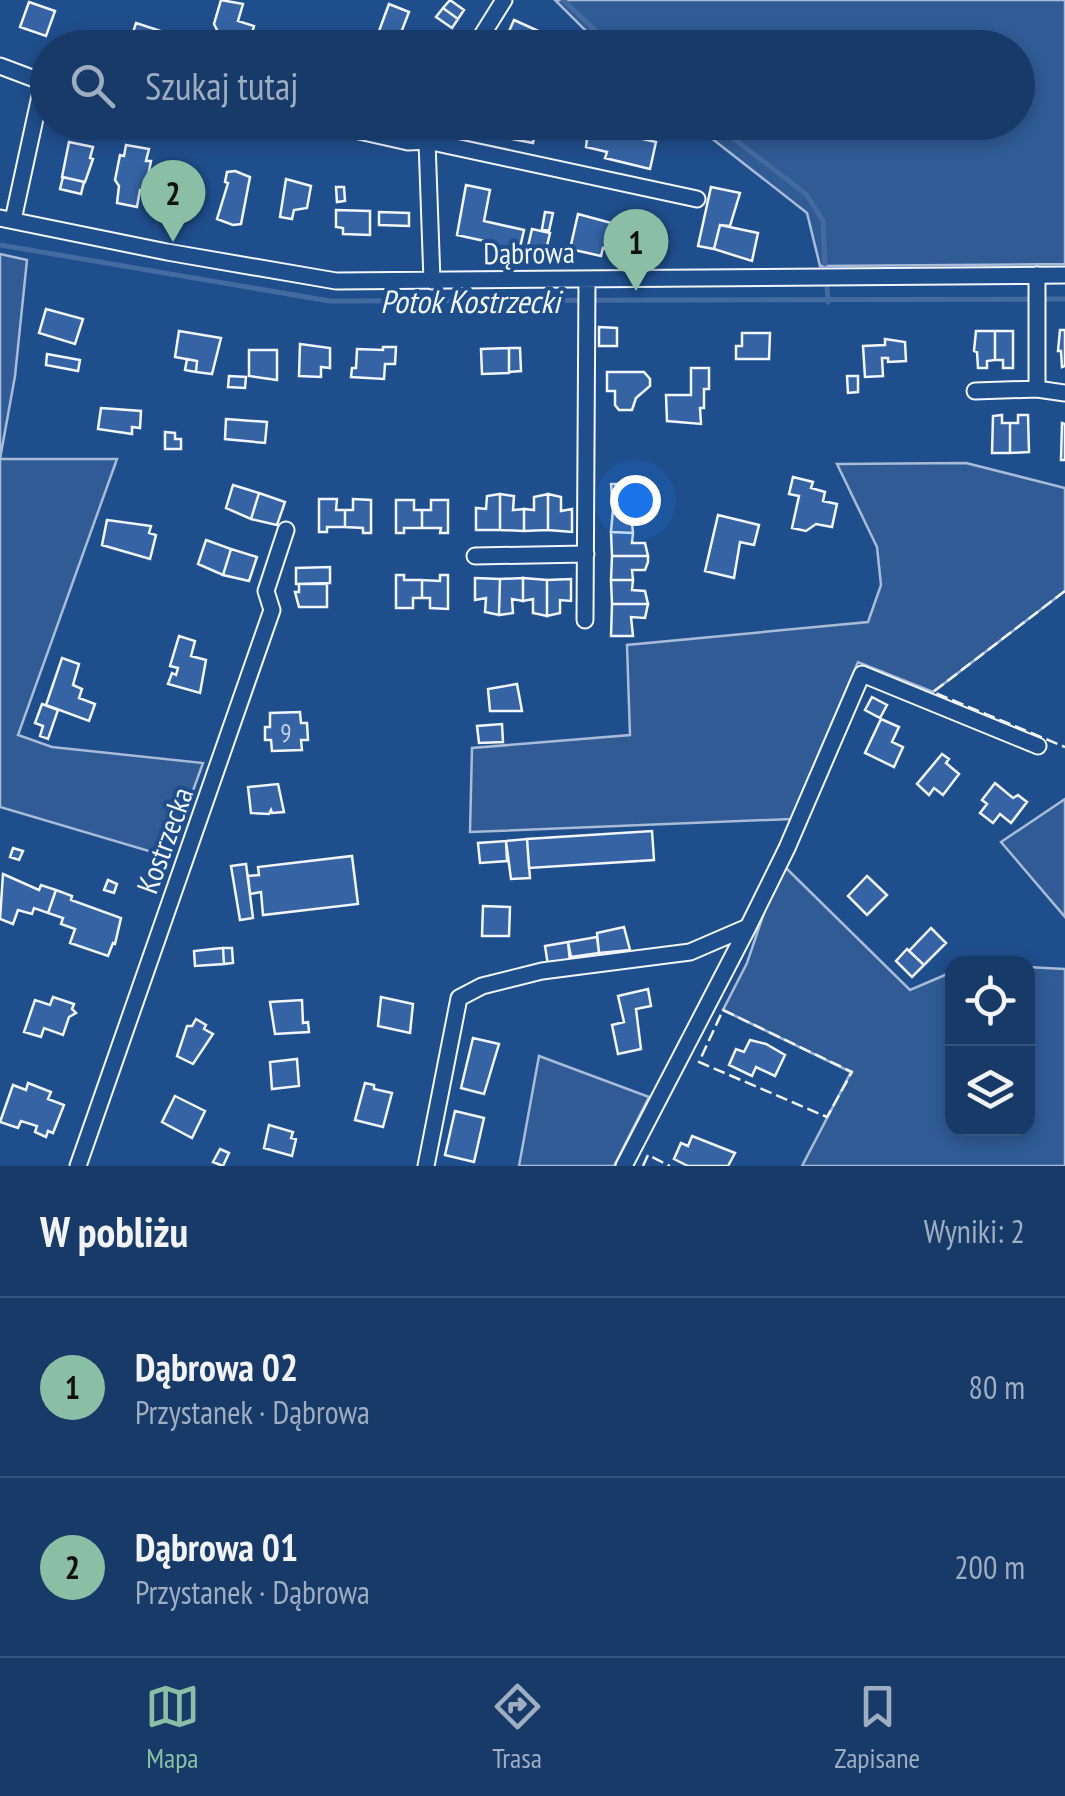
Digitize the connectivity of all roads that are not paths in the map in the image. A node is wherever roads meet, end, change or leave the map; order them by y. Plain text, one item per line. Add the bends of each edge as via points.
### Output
1 (504, 0) edge
2 (485, 30) edge
3 (0, 66) edge
4 (30, 77) edge
5 (30, 135) edge
6 (399, 140) edge
7 (427, 141) junction
8 (697, 198) dead end
9 (6, 219) edge
10 (1065, 274) edge
11 (432, 280) junction
12 (1037, 281) junction
13 (587, 286) junction
14 (1037, 390) junction
15 (974, 391) dead end
16 (1065, 393) edge
17 (286, 530) dead end
18 (586, 554) junction
19 (475, 556) dead end
20 (585, 620) dead end
21 (1038, 746) dead end
22 (748, 927) junction
23 (78, 1166) edge
24 (426, 1166) edge
25 (624, 1166) edge

1 - 2 street
3 - 4 street
5 - 9 street
6 - 7 street
7 - 8 street
7 - 11 street
9 - 11 street, Dąbrowa via 336,281
10 - 12 street, Dąbrowa
11 - 13 street, Dąbrowa
12 - 13 street, Dąbrowa
12 - 14 street
13 - 18 street
14 - 15 street
14 - 16 street
17 - 23 street, Kostrzecka via 266,590 272,610
18 - 19 street
18 - 20 street
21 - 22 street via 862,674
22 - 24 street via 690,952 542,971 459,998
22 - 25 street

